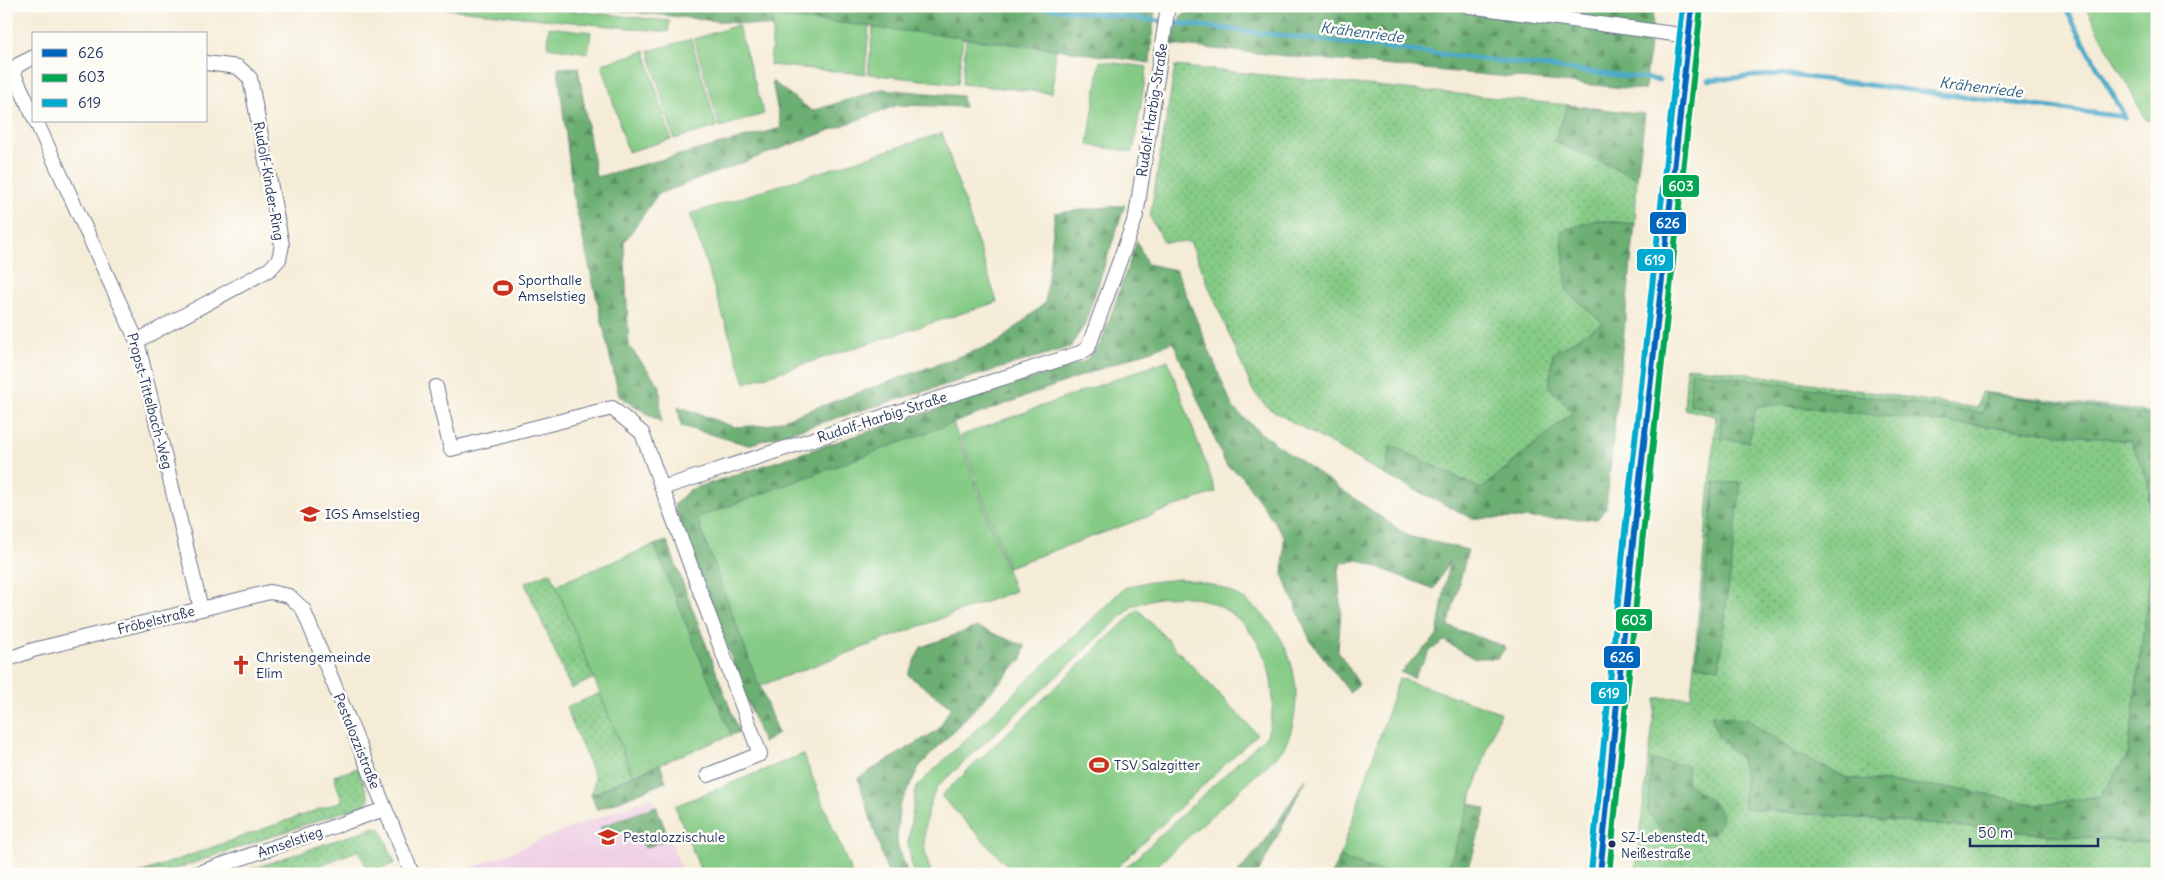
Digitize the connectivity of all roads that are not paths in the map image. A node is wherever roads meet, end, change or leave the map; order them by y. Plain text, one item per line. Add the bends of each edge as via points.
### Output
1 (1168, 6) edge
2 (1469, 6) edge
3 (1692, 6) edge
4 (1688, 36) junction
5 (32, 58) edge
6 (208, 63) edge
7 (32, 113) edge
8 (36, 122) edge
9 (137, 341) junction
10 (436, 387) dead end
11 (662, 488) junction
12 (201, 609) junction
13 (303, 609) joint
14 (6, 660) edge
15 (708, 775) dead end
16 (385, 809) junction
17 (195, 874) edge
18 (412, 874) edge
19 (1600, 874) edge

1 - 11 street, Rudolf-Harbig-Straße via 1136,216 1088,348 1080,354
2 - 4 street
3 - 4 street
4 - 19 street
5 - 7 street via 18,64 13,72
6 - 9 street, Rudolf-Kinder-Ring via 238,67 250,78 282,245 279,259 270,268
8 - 9 street, Propst-Tittelbach-Weg
9 - 12 street, Propst-Tittelbach-Weg
10 - 11 street via 451,449 612,408 642,434
11 - 15 street via 760,754
12 - 13 street, Fröbelstraße via 270,592 289,596
12 - 14 street, Fröbelstraße via 32,650
13 - 16 street, Pestalozzistraße
16 - 17 street, Amselstieg
16 - 18 street, Pestalozzistraße

